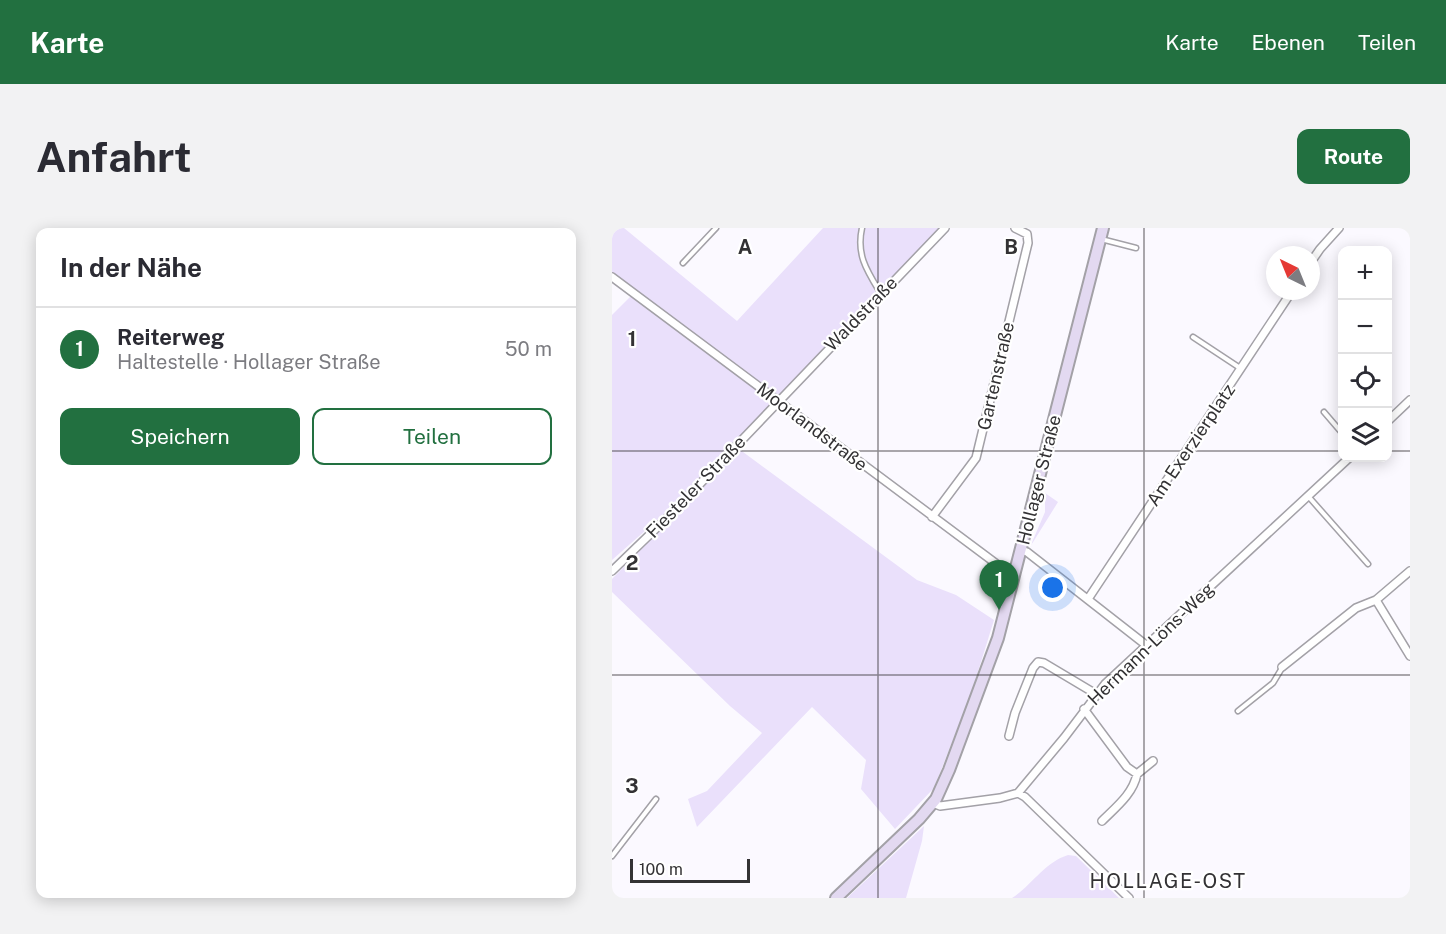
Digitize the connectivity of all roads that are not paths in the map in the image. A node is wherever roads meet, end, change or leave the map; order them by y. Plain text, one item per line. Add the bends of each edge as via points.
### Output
1 (716, 228) edge
2 (862, 228) edge
3 (945, 228) edge
4 (1015, 228) edge
5 (1340, 228) edge
6 (1101, 234) edge
7 (1136, 248) dead end
8 (1320, 249) edge
9 (682, 263) dead end
10 (612, 277) edge
11 (881, 294) junction
12 (1287, 300) edge
13 (1193, 337) dead end
14 (1241, 369) junction
15 (1410, 400) edge
16 (778, 401) junction
17 (1324, 412) dead end
18 (1392, 417) edge
19 (1338, 428) edge
20 (1345, 462) edge
21 (1308, 496) junction
22 (932, 517) junction
23 (1021, 550) junction
24 (1368, 564) dead end
25 (612, 570) edge
26 (1410, 571) edge
27 (1015, 573) junction
28 (1088, 599) junction
29 (1376, 600) junction
30 (1146, 645) junction
31 (1410, 656) edge
32 (1282, 667) joint
33 (1096, 694) junction
34 (1084, 709) junction
35 (1238, 711) dead end
36 (1009, 735) dead end
37 (1153, 761) dead end
38 (1137, 774) junction
39 (1018, 793) junction
40 (656, 799) dead end
41 (933, 803) junction
42 (1102, 821) dead end
43 (612, 855) edge
44 (836, 898) edge
45 (1129, 898) edge

1 - 9 lane
2 - 11 lane via 860,250
3 - 11 street, Waldstraße
4 - 22 street, Gartenstraße via 1030,233 976,458
5 - 8 street
6 - 7 lane
6 - 23 main road, Hollager Straße
10 - 16 street, Moorlandstraße
11 - 16 street, Waldstraße
12 - 14 street, Am Exerzierplatz
13 - 14 lane
14 - 28 street, Am Exerzierplatz
15 - 18 street
16 - 22 street, Moorlandstraße
16 - 25 street, Fiesteler Straße
17 - 19 lane
20 - 21 street, Hermann-Löns-Weg
21 - 24 lane
21 - 30 street, Hermann-Löns-Weg
22 - 27 street, Moorlandstraße via 1002,568
23 - 27 main road, Hollager Straße
23 - 28 street
26 - 29 street
27 - 41 main road, Hollager Straße via 994,648
28 - 30 street
29 - 31 street
29 - 32 street via 1356,608
30 - 33 street, Hermann-Löns-Weg
32 - 35 lane via 1273,683
33 - 34 street, Hermann-Löns-Weg
33 - 36 street via 1038,662
34 - 38 street via 1127,768
34 - 39 street, Hermann-Löns-Weg
37 - 38 street
38 - 42 street via 1130,792
39 - 41 street via 940,806
39 - 45 street
40 - 43 lane
41 - 44 main road, Hollager Straße

